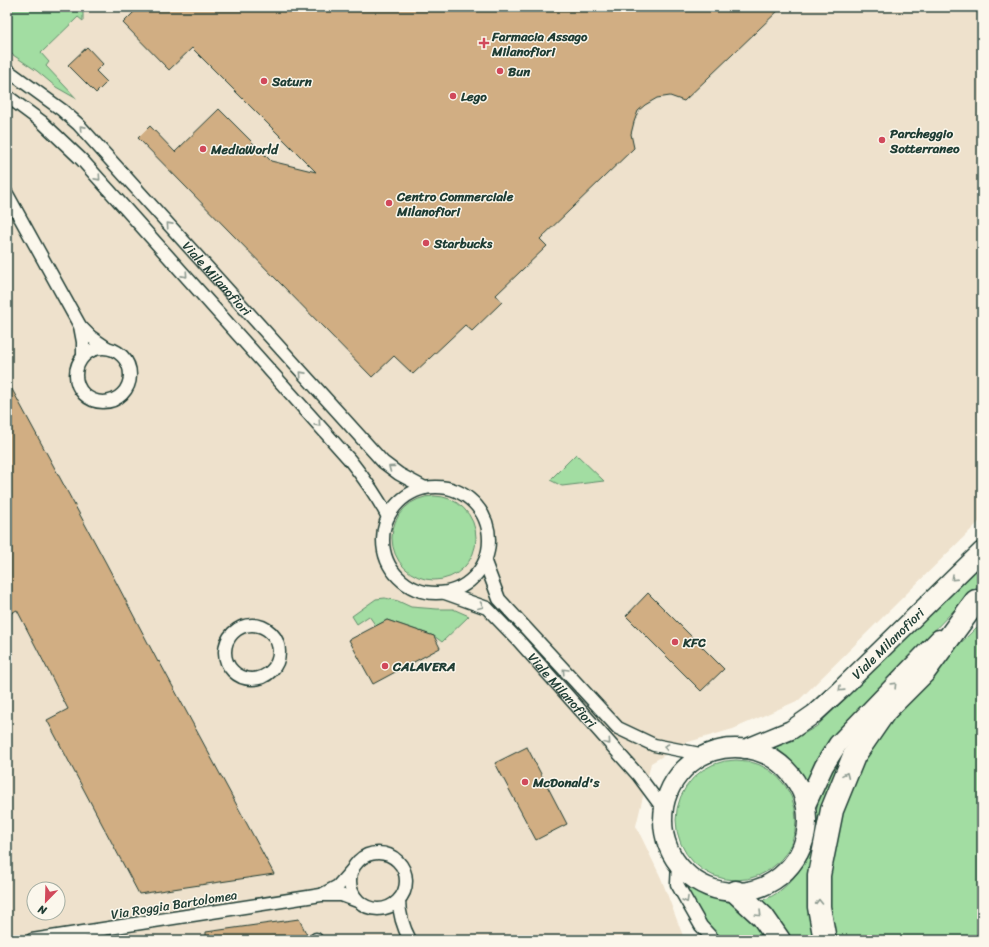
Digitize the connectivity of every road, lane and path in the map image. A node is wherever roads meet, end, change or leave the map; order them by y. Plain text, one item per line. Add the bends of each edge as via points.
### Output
1 (7, 70) edge
2 (7, 96) edge
3 (7, 194) edge
4 (80, 326) junction
5 (107, 348) junction
6 (83, 356) junction
7 (425, 488) junction
8 (388, 517) junction
9 (982, 551) edge
10 (485, 562) junction
11 (445, 592) junction
12 (979, 598) edge
13 (232, 633) joint
14 (745, 749) junction
15 (704, 755) junction
16 (806, 805) junction
17 (664, 810) junction
18 (678, 863) junction
19 (352, 870) junction
20 (736, 892) junction
21 (320, 895) junction
22 (399, 900) junction
23 (357, 901) junction
24 (378, 909) junction
25 (404, 928) junction
26 (32, 940) edge
27 (410, 940) edge
28 (714, 940) edge
29 (779, 940) edge
30 (825, 940) edge

7 -> 1 street, Viale Milanofiori via 399,474 372,451 78,124
2 -> 8 street, Viale Milanofiori via 42,122 82,160 349,459 365,479
3 - 4 street
4 - 5 street
4 - 6 street via 84,342
5 - 6 street via 90,350
5 - 6 street via 122,356 130,369 128,385 124,392 111,401 95,401 80,390 76,372
7 - 8 street, Viale Milanofiori via 405,497
7 - 10 street, Viale Milanofiori via 452,490 474,503 488,529 489,542
8 - 11 street, Viale Milanofiori via 383,543 390,568 409,586 426,592
9 -> 14 main road, Viale Milanofiori via 814,714 791,730
10 - 11 street, Viale Milanofiori via 475,576 461,587
15 -> 10 street, Viale Milanofiori via 654,745 618,728 499,599
11 -> 17 street, Viale Milanofiori via 487,608 638,775
16 -> 12 main road, Viale Milanofiori via 824,766 838,744
30 -> 12 highway via 819,907 819,875 832,810 854,756 885,711 924,672
13 - 13 street via 225,648 225,656 232,670 238,675 254,679 273,669 279,657 279,648 271,632 264,627 251,625
14 - 15 main road, Viale Milanofiori via 729,748
14 - 16 main road, Viale Milanofiori via 774,759 785,768 794,778
15 - 17 main road, Viale Milanofiori via 690,764 678,777 668,793
16 - 20 main road, Viale Milanofiori via 807,827 803,847 794,863 771,883
17 - 18 main road, Viale Milanofiori via 665,839
18 - 20 main road, Viale Milanofiori via 694,880 704,886
18 -> 28 street via 677,884 701,926
19 - 21 street, Via Roggia Bartolomea via 338,886
19 - 22 street via 357,862 368,855 383,854 391,857 400,866 405,877 403,893
19 - 23 street via 350,886
20 -> 29 highway via 763,917
21 - 23 street, Via Roggia Bartolomea via 341,895
21 - 26 street, Via Roggia Bartolomea
22 - 24 street via 386,908
22 - 25 street
23 - 24 street
24 - 25 street via 392,916
25 - 27 street

